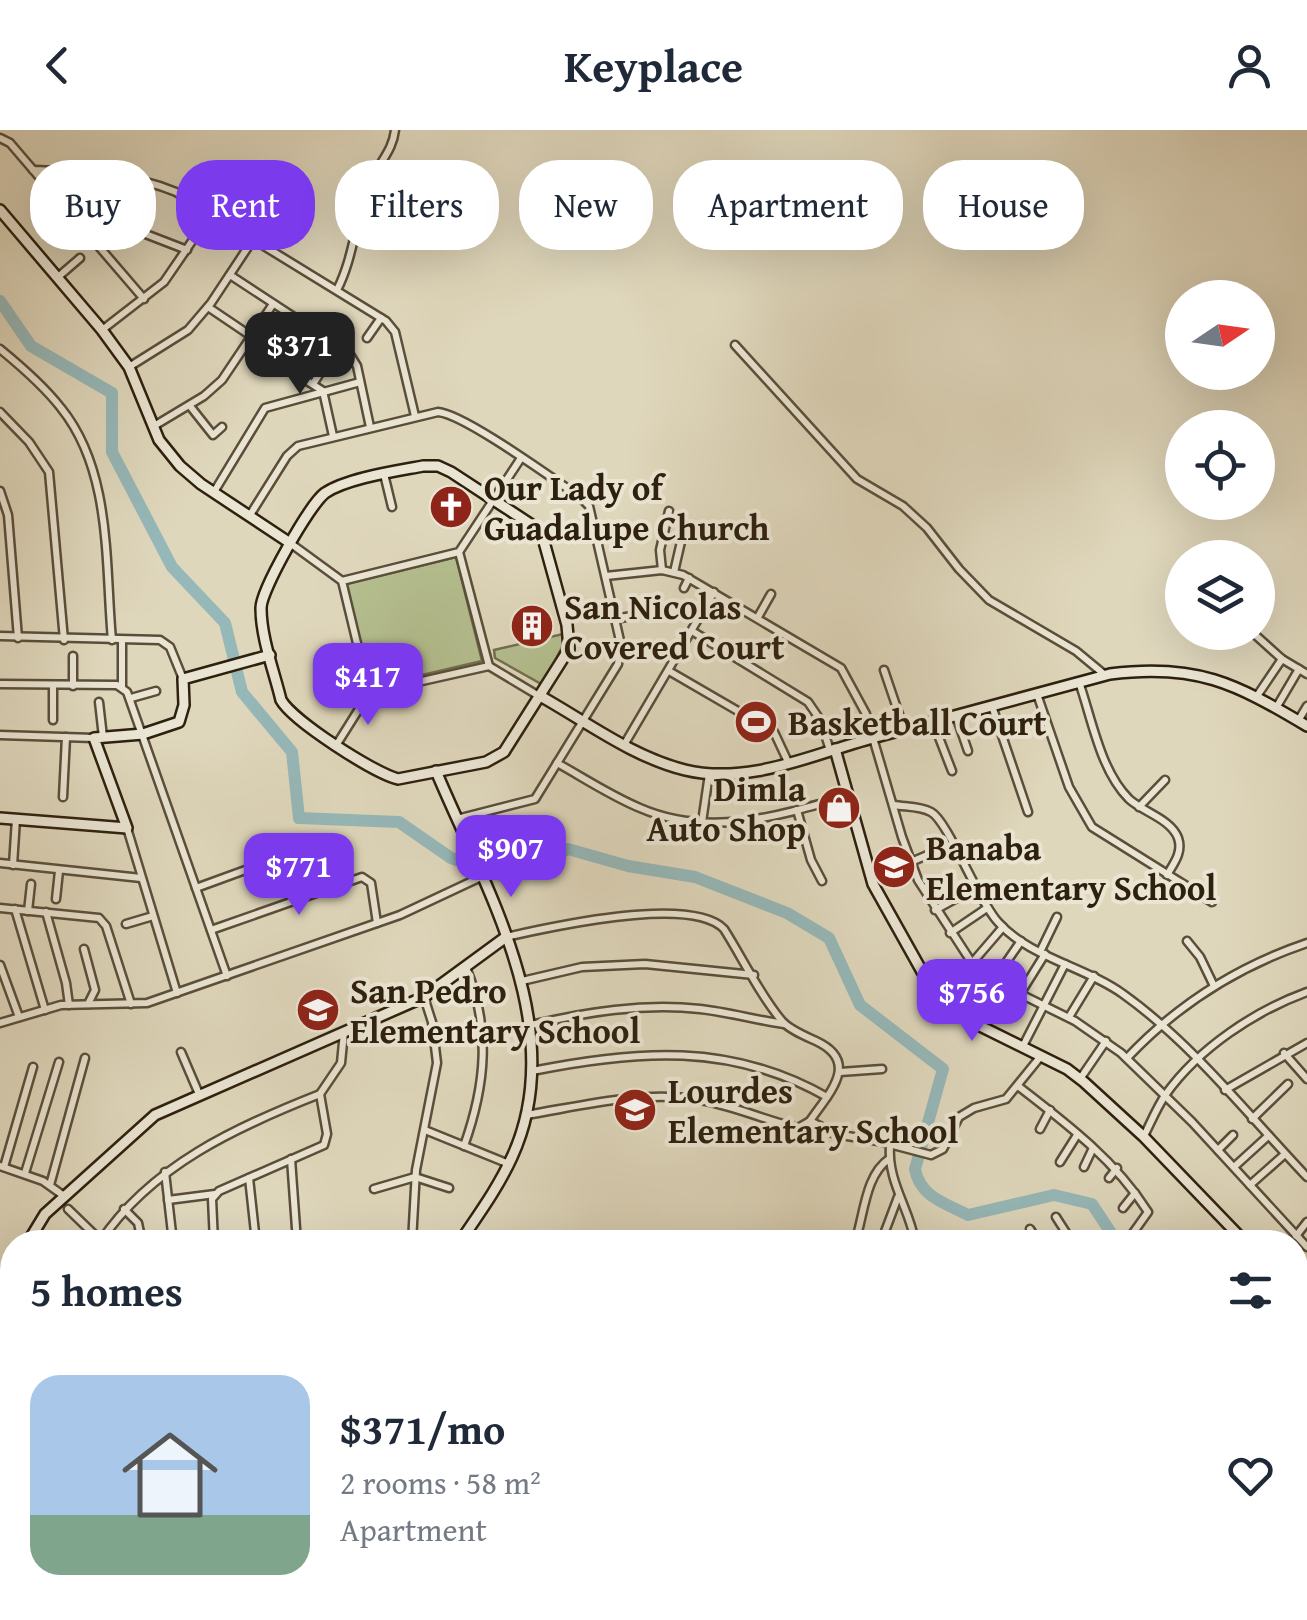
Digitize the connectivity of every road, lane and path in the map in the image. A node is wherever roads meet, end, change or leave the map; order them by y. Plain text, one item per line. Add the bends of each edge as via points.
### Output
1 (395, 130) edge
2 (0, 138) edge
3 (30, 166) edge
4 (0, 210) edge
5 (102, 250) edge
6 (186, 250) edge
7 (246, 250) edge
8 (274, 250) edge
9 (80, 258) dead end
10 (230, 275) junction
11 (58, 277) junction
12 (337, 290) junction
13 (144, 299) junction
14 (273, 304) junction
15 (208, 307) junction
16 (380, 318) junction
17 (102, 330) junction
18 (251, 336) junction
19 (367, 338) dead end
20 (735, 345) dead end
21 (0, 348) edge
22 (334, 353) dead end
23 (269, 357) dead end
24 (128, 367) junction
25 (360, 382) junction
26 (313, 384) junction
27 (322, 391) junction
28 (190, 406) junction
29 (0, 412) edge
30 (415, 416) junction
31 (152, 427) junction
32 (222, 427) dead end
33 (370, 427) junction
34 (333, 436) junction
35 (521, 458) junction
36 (384, 474) junction
37 (0, 490) edge
38 (214, 492) junction
39 (495, 500) junction
40 (392, 506) dead end
41 (669, 512) dead end
42 (250, 514) junction
43 (683, 533) dead end
44 (290, 544) junction
45 (459, 552) junction
46 (662, 570) junction
47 (674, 572) junction
48 (606, 576) junction
49 (688, 578) junction
50 (342, 580) junction
51 (684, 588) dead end
52 (714, 592) junction
53 (771, 594) dead end
54 (658, 611) dead end
55 (758, 617) junction
56 (615, 620) junction
57 (692, 631) junction
58 (0, 636) edge
59 (18, 638) junction
60 (64, 640) junction
61 (112, 640) junction
62 (122, 640) junction
63 (1272, 650) edge
64 (73, 656) dead end
65 (270, 656) junction
66 (849, 658) dead end
67 (1282, 659) junction
68 (489, 666) junction
69 (841, 668) junction
70 (884, 670) dead end
71 (668, 671) junction
72 (1303, 671) edge
73 (1105, 675) junction
74 (183, 679) junction
75 (1079, 682) junction
76 (0, 684) edge
77 (73, 686) junction
78 (53, 687) junction
79 (122, 687) junction
80 (156, 691) dead end
81 (369, 693) junction
82 (1037, 694) junction
83 (1257, 696) junction
84 (131, 698) junction
85 (542, 698) junction
86 (99, 702) dead end
87 (992, 706) junction
88 (1307, 706) edge
89 (1276, 708) junction
90 (1104, 714) dead end
91 (956, 716) junction
92 (1092, 718) junction
93 (54, 720) dead end
94 (584, 721) junction
95 (933, 722) junction
96 (1303, 723) edge
97 (904, 729) junction
98 (143, 734) junction
99 (0, 735) edge
100 (66, 737) junction
101 (874, 737) junction
102 (98, 738) junction
103 (337, 744) junction
104 (624, 745) junction
105 (832, 750) junction
106 (968, 751) dead end
107 (557, 763) junction
108 (789, 764) junction
109 (436, 771) junction
110 (952, 772) dead end
111 (709, 774) junction
112 (1164, 780) dead end
113 (847, 796) junction
114 (63, 797) dead end
115 (894, 805) junction
116 (1139, 806) junction
117 (797, 810) junction
118 (1028, 812) dead end
119 (0, 818) edge
120 (16, 819) junction
121 (456, 820) junction
122 (702, 822) junction
123 (128, 828) junction
124 (953, 844) junction
125 (270, 861) dead end
126 (911, 862) junction
127 (0, 863) edge
128 (13, 865) junction
129 (59, 871) junction
130 (479, 874) junction
131 (1167, 875) junction
132 (142, 878) junction
133 (822, 880) dead end
134 (31, 884) dead end
135 (196, 888) junction
136 (975, 888) junction
137 (56, 899) dead end
138 (1212, 902) dead end
139 (0, 908) edge
140 (987, 908) junction
141 (15, 909) junction
142 (935, 910) junction
143 (28, 911) junction
144 (46, 912) junction
145 (153, 916) junction
146 (1057, 917) dead end
147 (126, 924) dead end
148 (377, 924) junction
149 (1002, 927) junction
150 (210, 930) junction
151 (950, 933) junction
152 (506, 937) junction
153 (1020, 941) junction
154 (1187, 941) dead end
155 (1307, 943) edge
156 (84, 949) dead end
157 (1043, 953) junction
158 (972, 962) junction
159 (1065, 964) junction
160 (0, 965) edge
161 (466, 968) junction
162 (754, 975) junction
163 (226, 976) junction
164 (1094, 976) junction
165 (994, 980) junction
166 (522, 981) junction
167 (1214, 986) junction
168 (1307, 992) edge
169 (178, 993) junction
170 (1020, 994) junction
171 (424, 997) junction
172 (88, 1004) junction
173 (131, 1004) junction
174 (69, 1005) junction
175 (1045, 1005) junction
176 (45, 1010) junction
177 (19, 1017) junction
178 (1069, 1018) junction
179 (0, 1023) edge
180 (1161, 1023) junction
181 (784, 1024) junction
182 (530, 1026) junction
183 (344, 1032) junction
184 (1106, 1041) junction
185 (1307, 1044) edge
186 (1023, 1046) junction
187 (181, 1052) dead end
188 (1284, 1054) junction
189 (1042, 1056) junction
190 (85, 1058) dead end
191 (1128, 1058) junction
192 (1196, 1060) junction
193 (59, 1062) dead end
194 (33, 1067) dead end
195 (882, 1069) dead end
196 (532, 1070) junction
197 (840, 1072) junction
198 (1080, 1079) junction
199 (1307, 1079) edge
200 (1288, 1084) dead end
201 (1018, 1086) junction
202 (1225, 1090) junction
203 (199, 1094) junction
204 (320, 1094) junction
205 (1165, 1095) junction
206 (826, 1096) junction
207 (1050, 1110) junction
208 (526, 1115) junction
209 (1252, 1120) junction
210 (810, 1121) junction
211 (1040, 1129) dead end
212 (425, 1130) junction
213 (1077, 1135) junction
214 (1234, 1135) dead end
215 (1144, 1136) junction
216 (1268, 1136) junction
217 (890, 1145) junction
218 (464, 1146) junction
219 (1092, 1150) junction
220 (1218, 1150) junction
221 (1285, 1154) junction
222 (291, 1159) junction
223 (889, 1159) junction
224 (1060, 1162) dead end
225 (508, 1164) junction
226 (2, 1166) edge
227 (1084, 1167) dead end
228 (1234, 1167) junction
229 (1117, 1168) junction
230 (165, 1172) junction
231 (25, 1173) junction
232 (1307, 1177) edge
233 (249, 1178) junction
234 (416, 1178) junction
235 (1109, 1178) dead end
236 (1250, 1184) junction
237 (50, 1185) junction
238 (449, 1188) dead end
239 (374, 1189) dead end
240 (1135, 1193) junction
241 (215, 1194) junction
242 (64, 1196) junction
243 (898, 1196) junction
244 (168, 1200) junction
245 (1123, 1208) dead end
246 (68, 1209) dead end
247 (124, 1209) junction
248 (1056, 1217) dead end
249 (34, 1230) edge
250 (89, 1230) edge
251 (109, 1230) edge
252 (139, 1230) edge
253 (172, 1230) edge
254 (213, 1230) edge
255 (255, 1230) edge
256 (296, 1230) edge
257 (413, 1230) edge
258 (467, 1230) edge
259 (858, 1230) edge
260 (885, 1230) edge
261 (913, 1230) edge
262 (1063, 1230) edge
263 (1135, 1230) edge
264 (1234, 1230) edge
265 (1291, 1230) edge

1 - 12 street via 369,185
2 - 3 street
4 - 11 street
5 - 13 street
6 - 13 street
7 - 10 street
8 - 12 street
9 - 11 street
10 - 14 street
10 - 15 street
11 - 17 street
12 - 16 street
13 - 17 street
14 - 18 street
14 - 25 street via 349,354
15 - 18 street
15 - 24 street via 178,338
16 - 19 street
16 - 30 street via 394,332
17 - 24 street
18 - 28 street via 222,380
20 - 73 street via 846,468 927,528 989,600
21 - 61 street via 62,409 92,462
22 - 26 street
23 - 26 street
24 - 31 street
25 - 27 street
25 - 33 street
26 - 27 street
27 - 34 street
27 - 38 street via 262,410
28 - 31 street
28 - 32 street via 213,434
29 - 60 street via 49,472
30 - 33 street
30 - 35 street via 450,413
31 - 38 street via 180,466
33 - 34 street
34 - 42 street via 293,450
35 - 39 street
35 - 48 street via 585,501
36 - 39 street via 438,466
36 - 40 street
36 - 44 street via 324,493
37 - 59 street
38 - 42 street
39 - 45 street
39 - 85 street via 542,531 563,609 570,649
41 - 46 street
42 - 44 street
43 - 47 street
44 - 50 street
44 - 65 street via 262,599
45 - 50 street
45 - 68 street
46 - 47 street
46 - 48 street
47 - 49 street
48 - 56 street
49 - 51 street
49 - 52 street
50 - 81 street
52 - 55 street
52 - 57 street
53 - 55 street
54 - 56 street
55 - 69 street
56 - 94 street via 622,654
57 - 71 street
57 - 105 street via 808,702
58 - 59 street
59 - 60 street
60 - 61 street
61 - 62 street
62 - 74 street via 166,642
62 - 79 street
63 - 67 street
64 - 77 street
65 - 74 street
65 - 103 street via 287,710
66 - 69 street
67 - 72 street
67 - 83 street
68 - 81 street
68 - 85 street
69 - 101 street
70 - 97 street
71 - 104 street
71 - 108 street via 774,732
72 - 89 street
73 - 75 street
73 - 83 street via 1179,671
74 - 98 street via 181,721
75 - 82 street
75 - 92 street
76 - 78 street
77 - 78 street
77 - 79 street
78 - 93 street
79 - 84 street
80 - 84 street
81 - 103 street
82 - 87 street
82 - 131 street via 1084,817
83 - 89 street
84 - 98 street
85 - 94 street
85 - 109 street via 496,758
86 - 102 street
87 - 91 street
87 - 118 street
88 - 96 street
89 - 96 street
90 - 92 street
91 - 95 street
91 - 106 street
92 - 116 street via 1113,777
94 - 104 street
94 - 107 street
95 - 97 street
95 - 110 street
97 - 101 street
98 - 102 street
98 - 135 street
99 - 100 street
100 - 102 street
100 - 114 street
101 - 105 street
101 - 115 street
102 - 123 street
103 - 109 street via 391,778
104 - 111 street
105 - 108 street
105 - 113 street
107 - 121 street via 532,802
107 - 122 street via 643,810
108 - 111 street
109 - 121 street
111 - 122 street
112 - 116 street
113 - 117 street
113 - 186 street via 873,884 930,984 951,1008
115 - 124 street via 933,813
115 - 126 street
116 - 131 street via 1179,839
117 - 122 street via 735,824
117 - 133 street
119 - 120 street
120 - 123 street
120 - 128 street
121 - 130 street
123 - 132 street
124 - 126 street
124 - 136 street
125 - 135 street
126 - 142 street
127 - 128 street
128 - 129 street
129 - 132 street
129 - 137 street
130 - 148 street
130 - 152 street
131 - 138 street
132 - 145 street
134 - 143 street
135 - 150 street
136 - 140 street
136 - 142 street
139 - 141 street
140 - 149 street
140 - 151 street
141 - 143 street
141 - 176 street
142 - 151 street
143 - 144 street
144 - 173 street via 98,918
144 - 174 street
145 - 147 street
145 - 169 street
146 - 157 street
148 - 150 street via 370,882 362,877
148 - 163 street
149 - 153 street
149 - 158 street
150 - 163 street
151 - 158 street
152 - 161 street
152 - 162 street via 589,919 706,918 724,930
152 - 166 street
153 - 157 street
153 - 165 street
154 - 167 street
155 - 167 street
156 - 172 street via 95,990
157 - 159 street
157 - 170 street
158 - 165 street
159 - 164 street
159 - 175 street
160 - 177 street
161 - 171 street
161 - 218 street via 478,1002 484,1073
162 - 166 street via 646,964 582,967
162 - 181 street
163 - 169 street
164 - 178 street
164 - 180 street
165 - 170 street
166 - 182 street
167 - 180 street
168 - 192 street via 1268,1009
169 - 173 street
170 - 175 street
171 - 183 street
171 - 212 street via 437,1063
172 - 173 street
172 - 174 street
174 - 176 street
175 - 178 street
175 - 186 street
176 - 177 street
177 - 179 street
178 - 184 street
180 - 191 street
180 - 192 street
181 - 182 street via 672,1007 580,1014
181 - 197 street via 830,1048
182 - 196 street
183 - 203 street
183 - 204 street via 342,1063
184 - 191 street
184 - 198 street
185 - 188 street
186 - 189 street
187 - 203 street
188 - 199 street
188 - 202 street
189 - 198 street
189 - 201 street
190 - 237 street
191 - 205 street
192 - 202 street
192 - 205 street
193 - 231 street
194 - 226 street
195 - 197 street
196 - 206 street via 594,1058 683,1054 766,1070
196 - 208 street
197 - 206 street
198 - 215 street
200 - 209 street
201 - 207 street
201 - 217 street via 1001,1102 964,1113 942,1150 926,1156
202 - 209 street
203 - 242 street via 142,1124
204 - 222 street via 326,1140
204 - 230 street via 216,1140
205 - 215 street
205 - 220 street
206 - 210 street
207 - 211 street
207 - 213 street
208 - 210 street via 650,1097 732,1106 798,1128
208 - 225 street
209 - 216 street
210 - 217 street via 825,1131
212 - 218 street
212 - 234 street
213 - 219 street
213 - 224 street
214 - 220 street
215 - 264 street
216 - 221 street
216 - 228 street
217 - 223 street
218 - 225 street
219 - 227 street
219 - 229 street
220 - 228 street
221 - 232 street
221 - 236 street
222 - 233 street
222 - 256 street
223 - 243 street
223 - 259 street via 871,1182
225 - 258 street
226 - 231 street
228 - 236 street
229 - 235 street
229 - 240 street
230 - 244 street
230 - 247 street
231 - 237 street
233 - 241 street
233 - 255 street
234 - 238 street
234 - 239 street
234 - 257 street
236 - 265 street
237 - 242 street
240 - 245 street
240 - 263 street via 1148,1212
241 - 244 street
241 - 254 street
242 - 249 street
243 - 260 street
243 - 261 street
244 - 253 street
246 - 250 street
247 - 251 street
247 - 252 street
248 - 262 street

